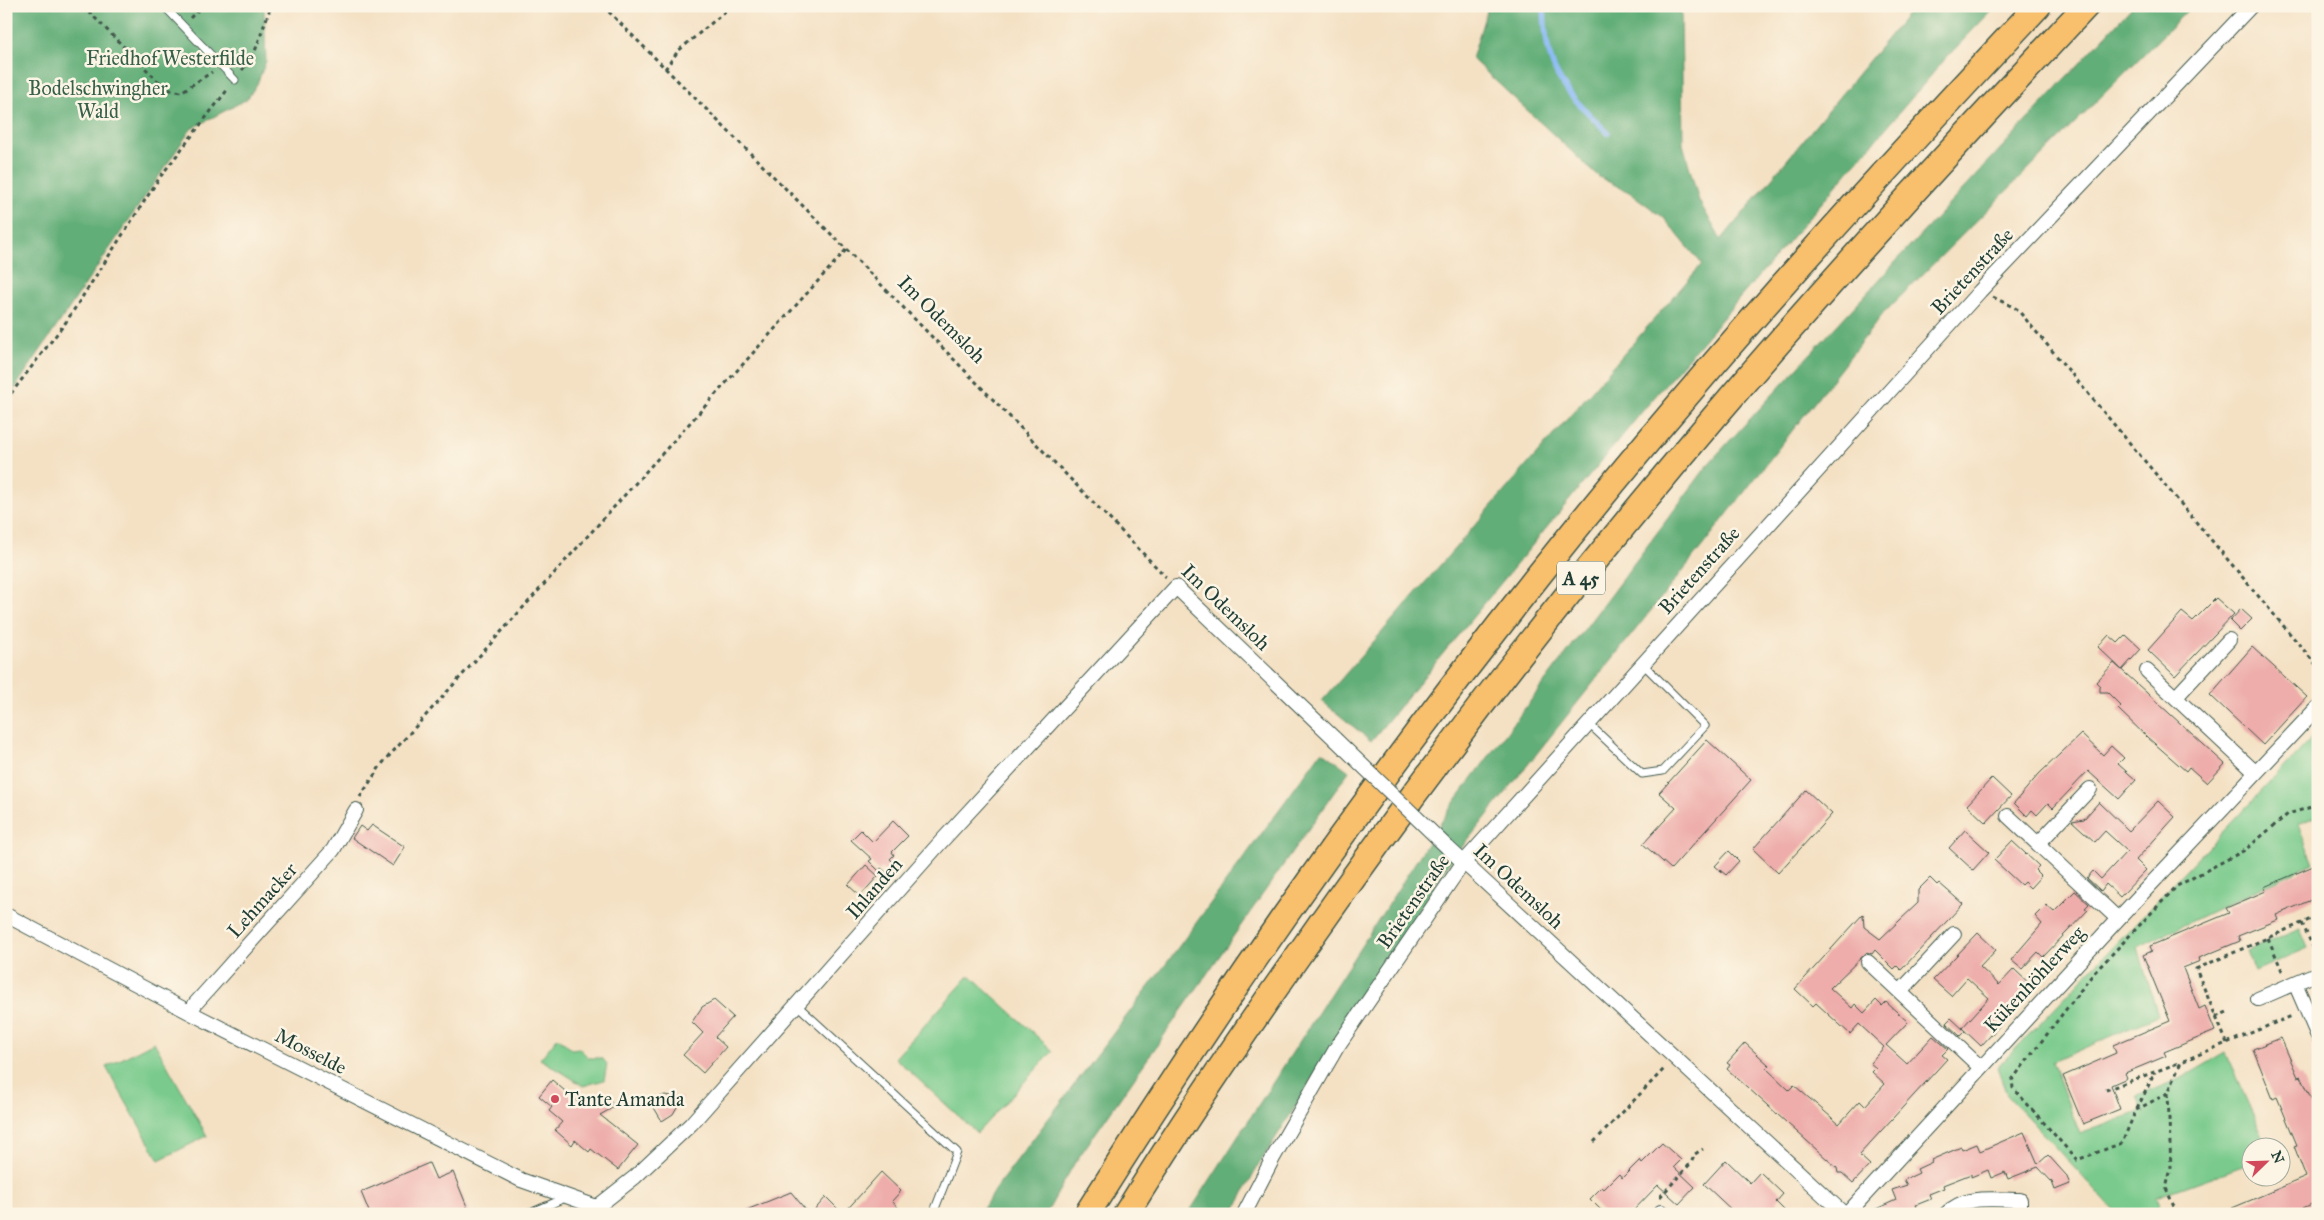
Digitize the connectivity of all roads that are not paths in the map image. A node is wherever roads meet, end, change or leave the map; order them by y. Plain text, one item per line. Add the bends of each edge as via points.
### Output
1 (164, 6) edge
2 (2038, 6) edge
3 (2086, 6) edge
4 (2251, 6) edge
5 (235, 80) road end
6 (1176, 587) joint
7 (2229, 640) dead end
8 (1642, 663) junction
9 (2147, 671) dead end
10 (2176, 697) junction
11 (2317, 708) edge
12 (1588, 723) junction
13 (2255, 772) junction
14 (2090, 789) dead end
15 (356, 810) road end
16 (2008, 816) dead end
17 (2038, 844) junction
18 (1463, 863) junction
19 (6, 915) edge
20 (2118, 919) junction
21 (1954, 934) dead end
22 (1868, 962) dead end
23 (2318, 973) edge
24 (2292, 984) junction
25 (1900, 992) junction
26 (2258, 999) dead end
27 (797, 1005) junction
28 (191, 1013) junction
29 (2318, 1036) edge
30 (1980, 1067) junction
31 (565, 1198) junction
32 (598, 1210) edge
33 (1841, 1213) edge
34 (528, 1214) edge
35 (933, 1214) edge
36 (1087, 1214) edge
37 (1126, 1214) edge
38 (1244, 1214) edge
39 (1946, 1214) edge
40 (2020, 1214) edge

1 - 5 lane
2 - 36 highway, A 45 via 1698,382 1538,576 1422,726 1304,887 1233,988
3 - 37 highway, A 45 via 1848,264 1718,413 1551,615 1334,904
4 - 8 street, Brietenstraße via 1980,291
6 - 18 street, Im Odemsloh, bridge
6 - 27 street, Ihlanden via 938,844
7 - 10 street
8 - 12 street, Brietenstraße
8 - 12 lane via 1705,726 1663,771 1642,774
9 - 10 street
10 - 13 street
11 - 13 street, Kükenhöhlerweg
12 - 18 street, Brietenstraße
13 - 20 street, Kükenhöhlerweg
14 - 17 street
15 - 28 street, Lehmacker via 333,850 195,1004
16 - 17 street
17 - 20 street
18 - 33 street, Im Odemsloh
18 - 38 street, Brietenstraße via 1338,1047
19 - 28 street, Mosselde
20 - 30 street, Kükenhöhlerweg
21 - 25 street
22 - 25 street
23 - 24 street
24 - 26 street
24 - 29 street
25 - 30 street
27 - 32 street, Ihlanden via 691,1124
27 - 35 lane via 957,1152
28 - 31 street, Mosselde via 521,1180
30 - 33 street, Kükenhöhlerweg
31 - 32 street, Mosselde
31 - 34 lane
39 - 40 street via 1952,1207 1968,1200 2020,1200

